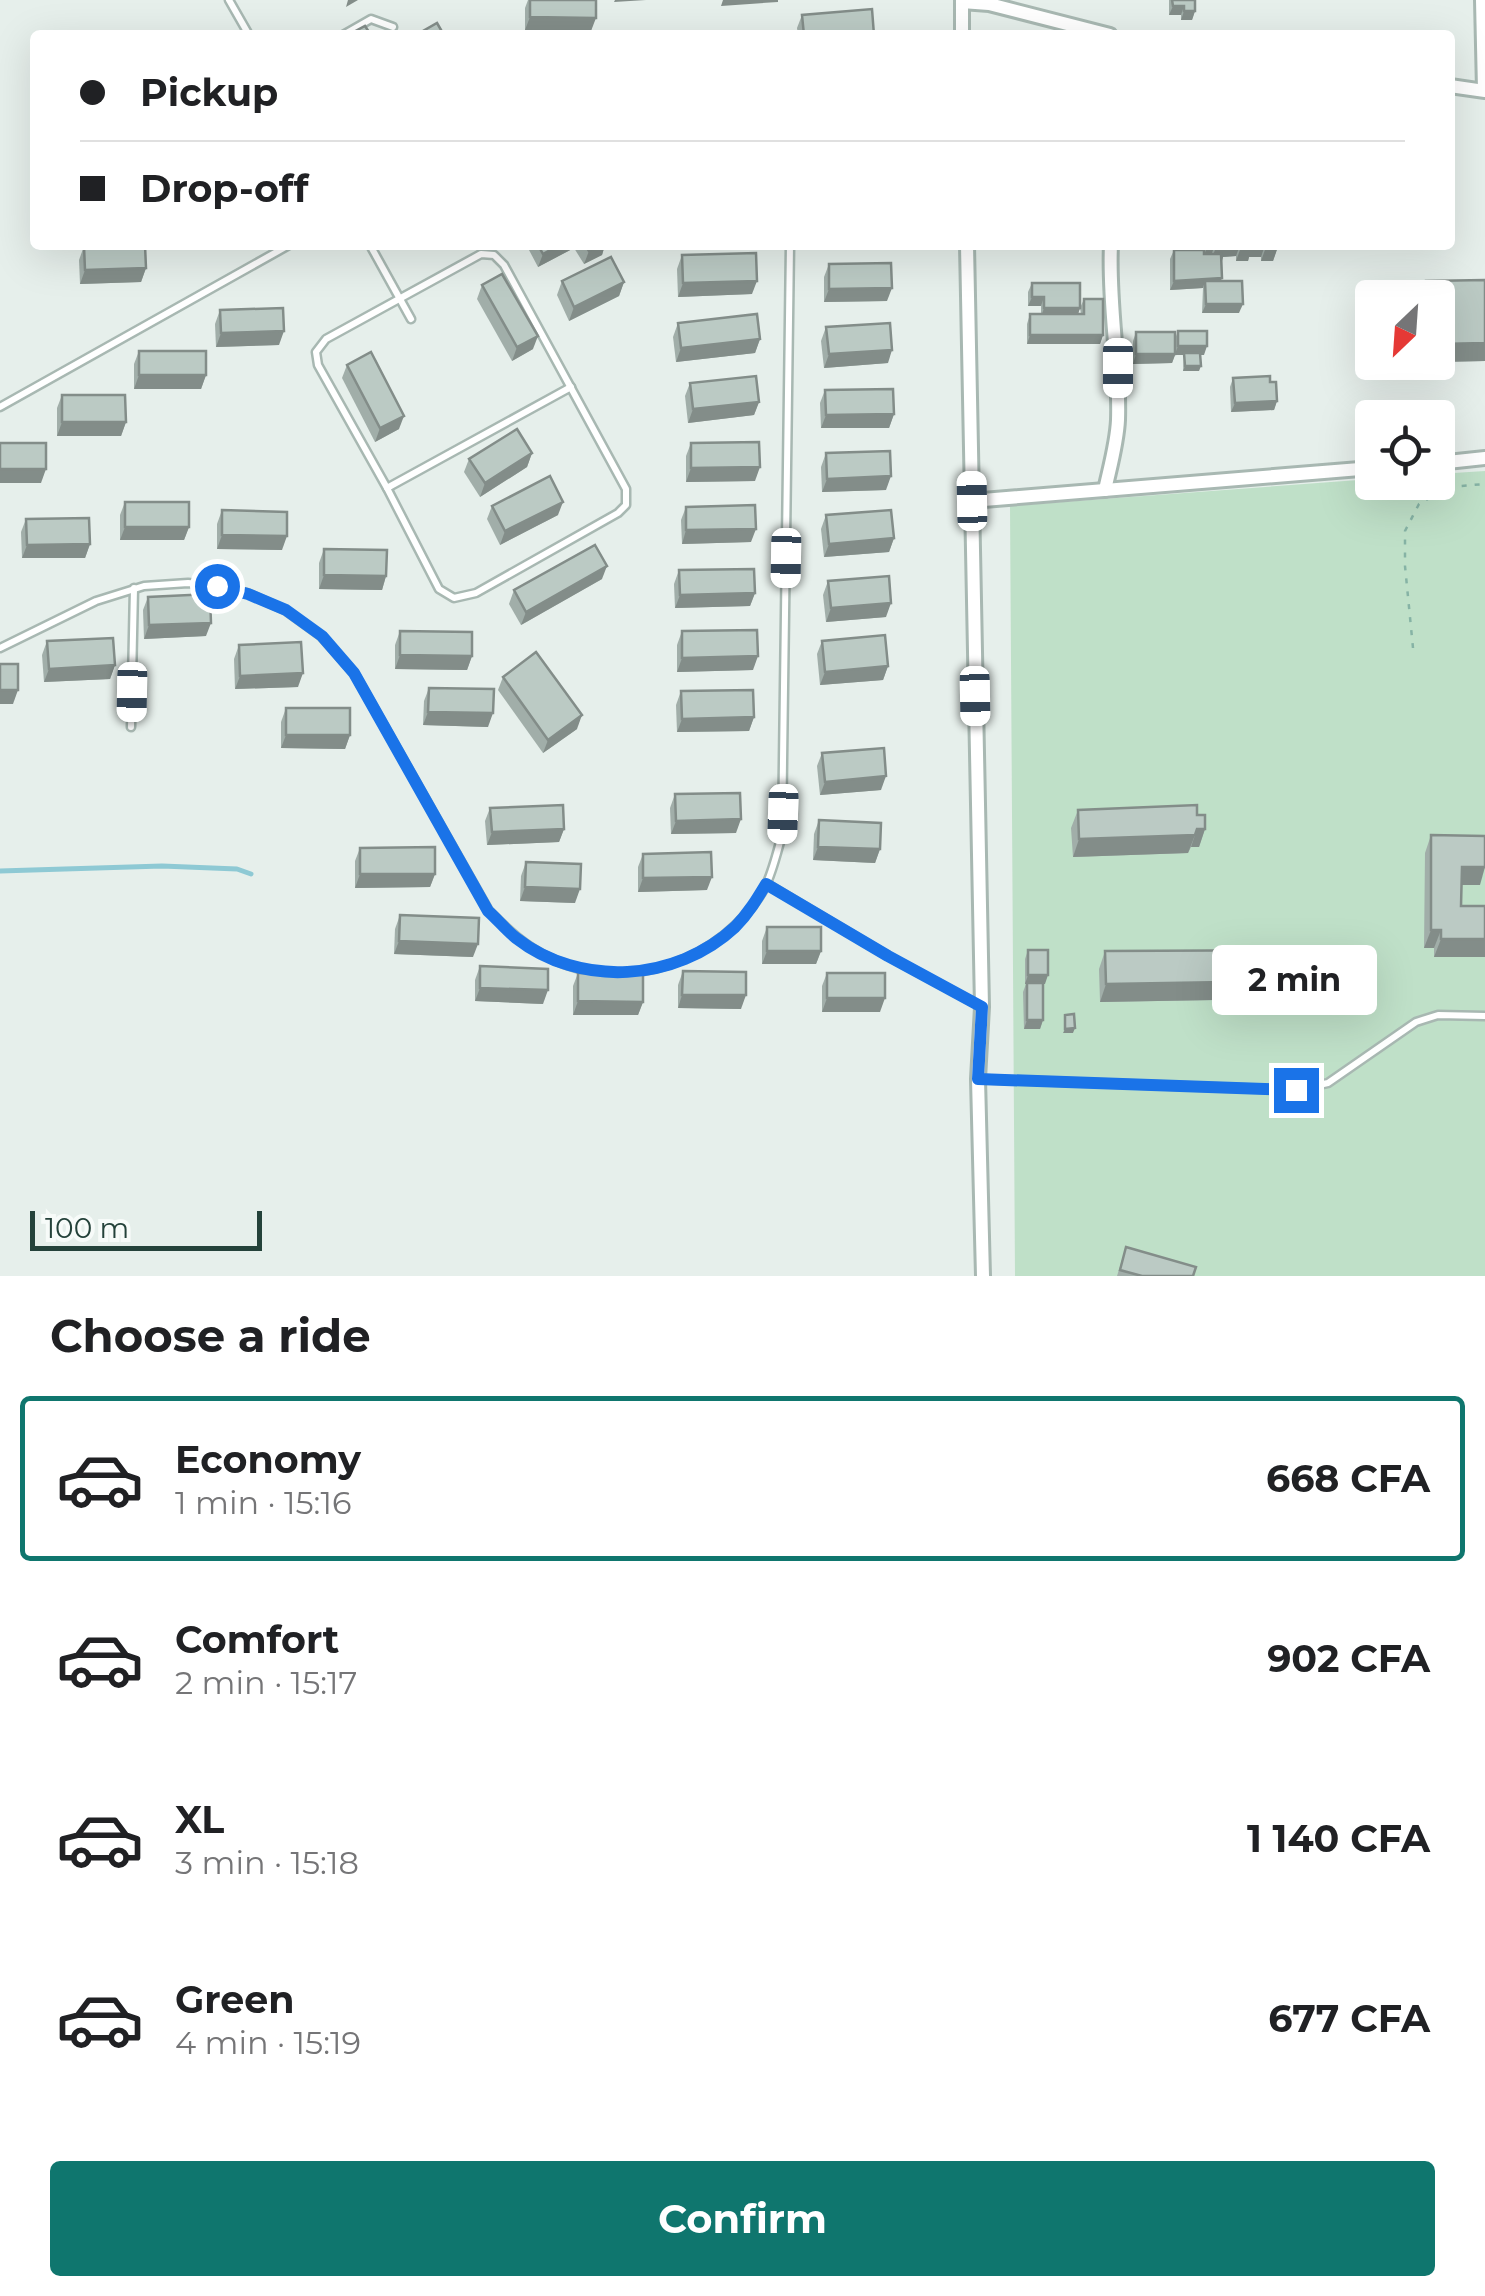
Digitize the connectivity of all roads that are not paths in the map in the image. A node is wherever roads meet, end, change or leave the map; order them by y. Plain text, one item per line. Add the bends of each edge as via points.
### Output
1 (229, 0) edge
2 (1482, 0) edge
3 (962, 1) edge
4 (393, 27) dead end
5 (246, 30) edge
6 (351, 30) edge
7 (962, 30) edge
8 (1090, 30) edge
9 (1455, 87) edge
10 (1484, 90) edge
11 (280, 250) edge
12 (373, 250) edge
13 (790, 250) edge
14 (966, 250) edge
15 (1112, 250) edge
16 (399, 298) junction
17 (411, 319) dead end
18 (571, 387) junction
19 (0, 407) edge
20 (1485, 458) edge
21 (1455, 461) edge
22 (1355, 469) edge
23 (387, 488) junction
24 (1106, 490) junction
25 (972, 501) junction
26 (134, 588) junction
27 (0, 648) edge
28 (131, 727) dead end
29 (766, 884) junction
30 (982, 1007) junction
31 (1485, 1016) edge
32 (978, 1079) junction
33 (983, 1276) edge

1 - 5 lane
2 - 10 street
3 - 7 street
3 - 8 street
4 - 6 lane via 371,19
9 - 10 street
11 - 19 lane
12 - 16 lane
13 - 29 lane via 782,835
14 - 25 street
15 - 24 street via 1118,425
16 - 17 lane
16 - 18 lane via 481,254 494,255
16 - 23 lane via 326,339 316,352
18 - 23 lane
18 - 23 lane via 626,489 626,505 476,594 454,598 440,589
20 - 21 street
22 - 24 street
24 - 25 street
25 - 30 street
26 - 27 lane
26 - 28 lane
26 - 29 lane via 188,583 248,594 322,636 354,673 488,911 552,960 625,974 670,966 734,927
29 - 30 lane
30 - 32 street
31 - 32 lane via 1438,1015 1416,1022 1328,1083 1296,1090
32 - 33 street

